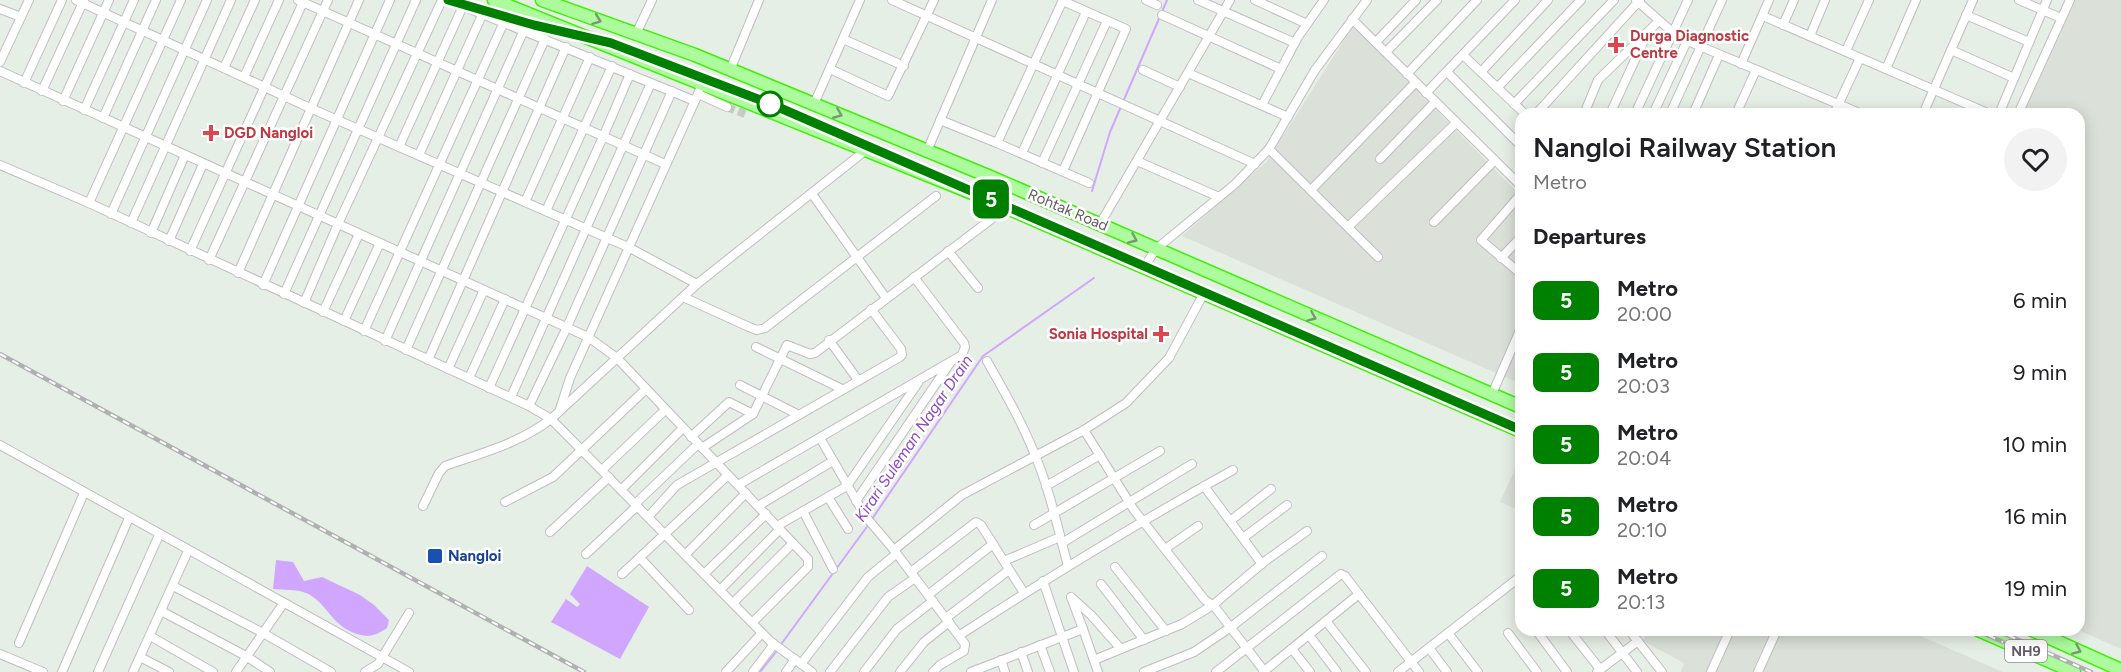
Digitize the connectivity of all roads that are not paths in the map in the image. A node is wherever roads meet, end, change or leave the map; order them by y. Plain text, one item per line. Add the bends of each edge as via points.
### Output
1 (29, 0) edge
2 (62, 0) edge
3 (109, 0) edge
4 (134, 0) edge
5 (156, 0) edge
6 (181, 0) edge
7 (207, 0) edge
8 (231, 0) edge
9 (255, 0) edge
10 (279, 0) edge
11 (328, 0) edge
12 (359, 0) edge
13 (390, 0) edge
14 (416, 0) edge
15 (442, 0) edge
16 (448, 0) edge
17 (494, 0) edge
18 (542, 0) edge
19 (652, 0) edge
20 (759, 0) edge
21 (860, 0) edge
22 (892, 0) edge
23 (934, 0) edge
24 (992, 0) edge
25 (1146, 0) edge
26 (1198, 0) edge
27 (1230, 0) edge
28 (1255, 0) edge
29 (1324, 0) edge
30 (1366, 0) edge
31 (1416, 0) edge
32 (1437, 0) edge
33 (1477, 0) edge
34 (1515, 0) edge
35 (1548, 0) edge
36 (1581, 0) edge
37 (1614, 0) edge
38 (1688, 0) edge
39 (1722, 0) edge
40 (1769, 0) edge
41 (1794, 0) edge
42 (1825, 0) edge
43 (1869, 0) edge
44 (1916, 0) edge
45 (1973, 0) edge
46 (2019, 0) edge
47 (2047, 0) edge
48 (2070, 0) edge
49 (81, 1) edge
50 (302, 1) edge
51 (1063, 1) edge
52 (1638, 1) edge
53 (1157, 5) dead end
54 (463, 6) junction
55 (0, 9) edge
56 (2042, 10) junction
57 (323, 11) junction
58 (103, 12) junction
59 (1086, 12) junction
60 (1223, 12) junction
61 (483, 13) junction
62 (1162, 15) dead end
63 (1966, 15) junction
64 (927, 16) junction
65 (1762, 16) junction
66 (21, 17) junction
67 (2061, 18) junction
68 (1352, 19) junction
69 (1107, 21) junction
70 (1659, 21) junction
71 (124, 22) junction
72 (348, 22) junction
73 (504, 22) junction
74 (1307, 24) junction
75 (1784, 25) junction
76 (142, 30) junction
77 (524, 30) junction
78 (1650, 30) junction
79 (1673, 33) junction
80 (374, 34) junction
81 (636, 34) junction
82 (1209, 36) junction
83 (1810, 36) junction
84 (976, 38) junction
85 (545, 39) junction
86 (843, 39) junction
87 (163, 40) junction
88 (1687, 41) junction
89 (1376, 42) junction
90 (2029, 42) junction
91 (1295, 43) junction
92 (397, 45) junction
93 (1700, 47) junction
94 (566, 48) junction
95 (184, 50) junction
96 (1951, 50) junction
97 (1846, 51) junction
98 (1386, 52) junction
99 (418, 54) junction
100 (1463, 54) junction
101 (1719, 55) junction
102 (590, 57) junction
103 (1860, 58) junction
104 (205, 59) junction
105 (0, 62) edge
106 (438, 63) junction
107 (1034, 64) junction
108 (1741, 64) junction
109 (612, 66) junction
110 (904, 66) junction
111 (224, 68) junction
112 (830, 69) junction
113 (1281, 69) junction
114 (1886, 69) junction
115 (730, 70) junction
116 (1143, 70) dead end
117 (1756, 70) junction
118 (0, 71) edge
119 (458, 72) junction
120 (1447, 72) junction
121 (1481, 72) junction
122 (1188, 73) junction
123 (630, 74) junction
124 (1407, 74) junction
125 (1058, 75) junction
126 (244, 77) junction
127 (2014, 78) junction
128 (477, 80) junction
129 (1415, 82) junction
130 (24, 83) junction
131 (651, 83) junction
132 (1078, 84) junction
133 (265, 87) junction
134 (1179, 87) junction
135 (1497, 88) junction
136 (497, 89) junction
137 (1933, 90) junction
138 (42, 91) junction
139 (672, 92) junction
140 (698, 93) junction
141 (1097, 93) junction
142 (1426, 93) junction
143 (284, 95) junction
144 (519, 99) junction
145 (63, 101) junction
146 (1435, 102) junction
147 (814, 104) junction
148 (1514, 104) junction
149 (1839, 104) junction
150 (1262, 105) junction
151 (727, 107) tunnel mouth
152 (310, 108) junction
153 (540, 108) junction
154 (1518, 108) edge
155 (1541, 108) edge
156 (1586, 108) edge
157 (1613, 108) edge
158 (1638, 108) edge
159 (1656, 108) edge
160 (1673, 108) edge
161 (1696, 108) edge
162 (1739, 108) edge
163 (1837, 108) edge
164 (1848, 108) edge
165 (1926, 108) edge
166 (1976, 108) edge
167 (2002, 108) edge
168 (2021, 108) edge
169 (84, 110) junction
170 (1288, 117) junction
171 (103, 118) junction
172 (562, 118) junction
173 (338, 120) junction
174 (940, 120) junction
175 (1160, 121) junction
176 (1456, 123) junction
177 (122, 127) junction
178 (583, 128) junction
179 (358, 129) junction
180 (889, 135) junction
181 (144, 137) junction
182 (603, 137) junction
183 (379, 138) junction
184 (1515, 140) edge
185 (998, 143) junction
186 (165, 146) junction
187 (623, 146) junction
188 (399, 147) junction
189 (1269, 149) junction
190 (866, 150) junction
191 (927, 151) junction
192 (1022, 153) junction
193 (185, 155) junction
194 (419, 155) junction
195 (644, 155) junction
196 (881, 156) junction
197 (1380, 159) dead end
198 (1495, 160) junction
199 (1137, 161) junction
200 (1042, 162) junction
201 (203, 164) junction
202 (1255, 164) junction
203 (0, 165) edge
204 (440, 165) junction
205 (665, 165) junction
206 (1063, 171) junction
207 (225, 173) junction
208 (460, 174) junction
209 (1515, 180) edge
210 (245, 182) junction
211 (481, 183) junction
212 (1089, 183) dead end
213 (1311, 190) junction
214 (501, 191) junction
215 (812, 194) junction
216 (272, 195) junction
217 (936, 196) dead end
218 (1219, 197) junction
219 (1515, 201) edge
220 (525, 202) junction
221 (89, 204) junction
222 (299, 206) junction
223 (1006, 208) junction
224 (546, 211) junction
225 (111, 214) junction
226 (318, 215) junction
227 (565, 219) junction
228 (1434, 222) dead end
229 (131, 223) junction
230 (339, 224) junction
231 (1100, 224) junction
232 (1348, 227) junction
233 (586, 228) junction
234 (151, 233) junction
235 (359, 234) junction
236 (606, 237) junction
237 (169, 241) junction
238 (380, 243) junction
239 (1515, 243) edge
240 (628, 247) junction
241 (1156, 249) junction
242 (190, 251) junction
243 (399, 251) junction
244 (948, 251) junction
245 (857, 257) junction
246 (1378, 257) dead end
247 (1501, 258) junction
248 (209, 260) junction
249 (420, 261) junction
250 (1144, 267) junction
251 (1515, 269) edge
252 (442, 271) junction
253 (238, 273) junction
254 (914, 277) junction
255 (462, 280) junction
256 (697, 284) junction
257 (263, 285) junction
258 (978, 288) dead end
259 (484, 290) junction
260 (1203, 293) junction
261 (284, 294) junction
262 (683, 297) junction
263 (886, 298) junction
264 (505, 299) junction
265 (304, 303) junction
266 (525, 309) junction
267 (871, 309) junction
268 (323, 312) junction
269 (545, 318) junction
270 (344, 321) junction
271 (567, 327) junction
272 (364, 331) junction
273 (588, 337) junction
274 (385, 340) junction
275 (829, 340) junction
276 (1515, 342) edge
277 (756, 346) dead end
278 (406, 350) junction
279 (617, 358) junction
280 (780, 359) junction
281 (428, 360) junction
282 (951, 361) junction
283 (987, 361) dead end
284 (448, 369) junction
285 (469, 378) junction
286 (920, 379) junction
287 (858, 380) junction
288 (740, 385) dead end
289 (489, 387) junction
290 (646, 389) junction
291 (842, 389) junction
292 (1492, 394) junction
293 (762, 396) junction
294 (511, 397) junction
295 (1515, 404) edge
296 (529, 406) junction
297 (665, 410) junction
298 (559, 411) junction
299 (753, 414) junction
300 (799, 415) junction
301 (551, 419) junction
302 (682, 428) junction
303 (1515, 428) edge
304 (1084, 430) junction
305 (691, 437) junction
306 (820, 438) junction
307 (0, 445) edge
308 (700, 446) junction
309 (583, 451) junction
310 (1160, 451) dead end
311 (1100, 455) junction
312 (1036, 456) junction
313 (833, 461) junction
314 (716, 462) junction
315 (1192, 464) dead end
316 (602, 470) junction
317 (1233, 470) dead end
318 (728, 475) junction
319 (609, 477) junction
320 (1114, 478) junction
321 (738, 485) junction
322 (847, 486) junction
323 (1046, 486) junction
324 (1204, 486) junction
325 (1271, 489) dead end
326 (621, 490) junction
327 (84, 493) junction
328 (746, 493) junction
329 (828, 497) junction
330 (856, 501) junction
331 (505, 502) dead end
332 (1129, 502) junction
333 (636, 505) junction
334 (1287, 505) dead end
335 (423, 506) dead end
336 (758, 506) junction
337 (803, 511) junction
338 (766, 514) junction
339 (1054, 514) junction
340 (129, 518) junction
341 (648, 518) junction
342 (1142, 520) junction
343 (1230, 521) junction
344 (1034, 525) dead end
345 (1198, 526) dead end
346 (778, 528) junction
347 (848, 529) dead end
348 (1306, 531) dead end
349 (550, 532) dead end
350 (159, 535) junction
351 (666, 535) junction
352 (1243, 538) junction
353 (1061, 540) junction
354 (793, 543) junction
355 (993, 543) junction
356 (1165, 549) junction
357 (188, 551) junction
358 (895, 552) junction
359 (586, 554) dead end
360 (685, 555) junction
361 (1322, 556) dead end
362 (640, 558) junction
363 (1004, 561) junction
364 (1262, 564) junction
365 (1068, 566) junction
366 (1115, 567) dead end
367 (833, 569) dead end
368 (1009, 570) junction
369 (622, 574) dead end
370 (704, 574) junction
371 (913, 575) junction
372 (1043, 581) junction
373 (1515, 581) edge
374 (1101, 584) dead end
375 (172, 586) junction
376 (720, 590) junction
377 (1024, 593) junction
378 (1359, 594) junction
379 (930, 598) junction
380 (733, 603) junction
381 (283, 604) junction
382 (1213, 604) junction
383 (688, 610) dead end
384 (161, 611) junction
385 (409, 613) dead end
386 (947, 620) junction
387 (1326, 621) junction
388 (752, 623) junction
389 (1231, 627) junction
390 (1083, 629) junction
391 (1166, 631) junction
392 (263, 633) junction
393 (762, 633) junction
394 (1448, 633) junction
395 (1508, 633) dead end
396 (960, 635) junction
397 (1309, 635) junction
398 (150, 636) junction
399 (1540, 636) edge
400 (1573, 636) edge
401 (1610, 636) edge
402 (1634, 636) edge
403 (1727, 636) edge
404 (1774, 636) edge
405 (1992, 636) edge
406 (2045, 636) edge
407 (1062, 637) junction
408 (1144, 640) junction
409 (1638, 641) junction
410 (19, 643) dead end
411 (774, 644) junction
412 (1040, 645) junction
413 (1247, 648) junction
414 (1429, 648) junction
415 (1121, 649) junction
416 (1292, 649) junction
417 (1021, 652) junction
418 (1623, 652) junction
419 (0, 654) edge
420 (246, 656) junction
421 (140, 657) junction
422 (382, 658) junction
423 (1001, 660) junction
424 (1094, 660) junction
425 (798, 662) junction
426 (1411, 662) junction
427 (2121, 670) edge
428 (809, 671) edge
429 (937, 671) edge
430 (977, 671) edge
431 (1599, 671) edge
432 (43, 672) edge
433 (62, 672) edge
434 (98, 672) edge
435 (133, 672) edge
436 (170, 672) edge
437 (213, 672) edge
438 (236, 672) edge
439 (270, 672) edge
440 (331, 672) edge
441 (365, 672) edge
442 (409, 672) edge
443 (726, 672) edge
444 (753, 672) edge
445 (786, 672) edge
446 (830, 672) edge
447 (864, 672) edge
448 (900, 672) edge
449 (1005, 672) edge
450 (1028, 672) edge
451 (1050, 672) edge
452 (1074, 672) edge
453 (1098, 672) edge
454 (1144, 672) edge
455 (1216, 672) edge
456 (1264, 672) edge
457 (1310, 672) edge
458 (1337, 672) edge
459 (1366, 672) edge
460 (1398, 672) edge
461 (1419, 672) edge
462 (1447, 672) edge
463 (1478, 672) edge
464 (1537, 672) edge
465 (1567, 672) edge
466 (1638, 672) edge
467 (1662, 672) edge
468 (1711, 672) edge
469 (1758, 672) edge
470 (2074, 672) edge

1 - 66 street
2 - 130 street
3 - 58 street
4 - 71 street
5 - 76 street
6 - 87 street
7 - 95 street
8 - 104 street
9 - 111 street
10 - 126 street
11 - 57 street
12 - 72 street
13 - 80 street
14 - 92 street
15 - 99 street
16 - 54 street
17 - 140 highway, Rohtak Road
18 -> 81 highway, Rohtak Road
19 - 81 street
20 - 115 street
21 - 86 street
22 - 64 street
23 - 64 street
24 - 84 street
25 - 53 street
26 - 60 street
27 - 60 street
28 - 74 street
29 - 74 street
30 - 68 street
31 - 89 street
32 - 98 street
33 - 124 street
34 - 100 street
35 - 121 street
36 - 135 street
37 - 148 street
38 - 79 street
39 - 93 street
40 - 65 street
41 - 75 street
42 - 83 street
43 - 97 street
44 - 114 street
45 - 63 street
46 - 56 street
47 - 56 street
48 - 67 street
49 - 58 street
49 - 138 street
50 - 57 street
50 - 133 street
51 - 59 street
51 - 107 street
52 - 70 street
52 - 155 street
54 - 61 street
54 - 106 street
55 - 66 street
56 - 67 street
56 - 90 street
57 - 72 street
57 - 143 street
58 - 71 street
58 - 145 street
59 - 69 street
59 - 125 street
60 - 82 street
60 - 91 street
61 - 73 street
61 - 119 street
62 - 82 street
63 - 90 street
63 - 96 street
64 - 84 street
64 - 110 street
65 - 75 street
65 - 108 street
66 - 105 street
67 - 168 street
68 - 89 street
68 - 170 street via 1315,70
69 - 132 street
69 - 141 street via 1126,29
70 - 78 street
70 - 79 street
71 - 76 street
71 - 169 street
72 - 80 street
72 - 152 street
73 - 77 street
73 - 128 street
74 - 91 street
75 - 83 street
76 - 87 street
76 - 171 street
77 - 85 street
77 - 136 street
78 - 156 street via 1598,80
78 - 157 street
79 - 88 street
79 - 158 street
80 - 92 street
80 - 173 street
81 - 115 highway, Rohtak Road
82 - 113 street
82 - 122 street
83 - 97 street
84 - 107 street
84 - 174 street
85 - 94 street
85 - 144 street
86 - 110 street
86 - 112 street
87 - 95 street
87 - 177 street
88 - 93 street
88 - 159 street
89 - 98 street
90 - 127 street
91 - 113 street
92 - 99 street
92 - 179 street
93 - 101 street
93 - 160 street
94 - 102 street
94 - 153 street
95 - 104 street
95 - 181 street
96 - 127 street
96 - 137 street
97 - 103 street
98 - 124 street
99 - 106 street
99 - 183 street
100 - 120 street
100 - 121 street
101 - 108 street
101 - 161 street
102 - 109 street
102 - 172 street
103 - 114 street
103 - 149 street
104 - 111 street
104 - 186 street
106 - 119 street
106 - 188 street
107 - 125 street
107 - 185 street
108 - 117 street
109 - 123 street
109 - 178 street
110 - 112 street via 888,96
111 - 126 street
112 - 147 street
113 - 150 street
114 - 137 street
115 - 147 highway, Rohtak Road
116 - 134 street
117 - 149 street
117 - 162 street
118 - 130 street
119 - 128 street
119 - 194 street
120 - 142 street
120 - 184 street
121 - 135 street
122 - 134 street
122 - 150 street
123 - 131 street
123 - 182 street
124 - 129 street
125 - 132 street
125 - 192 street
126 - 133 street
127 - 167 street
128 - 136 street
128 - 204 street
129 - 142 street
129 - 213 street
130 - 138 street
131 - 139 street
131 - 187 street
132 - 141 street
132 - 200 street
133 - 143 street
133 - 207 street
134 - 175 street
135 - 148 street
136 - 144 street
136 - 208 street
137 - 165 street
137 - 166 street
138 - 145 street
139 - 140 street
139 - 195 street
140 - 151 street
140 - 190 highway, Rohtak Road
140 - 205 street
141 - 175 street
141 - 206 street
142 - 146 street
143 - 152 street
143 - 210 street
144 - 153 street
144 - 211 street
145 - 169 street
146 - 176 street
146 - 197 street
147 -> 180 highway, Rohtak Road
148 - 154 street
149 - 163 street
149 - 164 street
150 - 170 street
152 - 173 street
152 - 216 street
153 - 172 street
153 - 214 street
169 - 171 street
170 - 189 street
171 - 177 street
172 - 178 street
172 - 220 street
173 - 179 street
173 - 222 street
174 - 185 street
174 - 191 street
175 - 199 street
175 - 202 street
176 - 198 street
176 - 232 street
177 - 181 street
177 - 221 street
178 - 182 street
178 - 224 street
179 - 183 street
179 - 226 street
180 - 191 highway, Rohtak Road
180 - 196 highway
181 - 186 street
181 - 225 street
182 - 187 street
182 - 227 street
183 - 188 street
183 - 230 street
185 - 192 street
186 - 193 street
186 - 229 street
187 - 195 street
187 - 233 street
188 - 194 street
189 - 202 street
189 - 213 street
190 - 196 highway, Rohtak Road
190 - 215 street
191 - 231 highway, Rohtak Road
192 - 200 street
193 - 201 street
193 - 234 street
194 - 204 street
195 - 205 street
195 - 236 street
196 - 223 highway, Rohtak Road
198 - 209 street
198 - 228 street
199 - 218 street
199 - 231 street
200 - 206 street
201 - 207 street
201 - 237 street
202 - 218 street
203 - 221 street
204 - 208 street
204 - 243 street
205 - 240 street
206 - 212 street
207 - 210 street
207 - 242 street
208 - 211 street
208 - 249 street
210 - 216 street
210 - 248 street
211 - 214 street
211 - 252 street
213 - 232 street
214 - 220 street
214 - 255 street
215 - 245 street
215 - 256 street
216 - 222 street
216 - 253 street
217 - 245 street
218 - 241 street
219 - 247 street via 1481,238
220 - 224 street
221 - 225 street
222 - 226 street
222 - 257 street
223 - 244 street
223 - 250 highway, Rohtak Road
224 - 227 street
225 - 229 street
226 - 230 street
226 - 261 street
227 - 233 street
227 - 266 street
229 - 234 street
230 - 235 street
230 - 265 street
231 -> 241 highway, Rohtak Road
232 - 246 street
233 - 236 street
233 - 269 street
234 - 237 street
235 - 238 street
235 - 268 street
236 - 240 street
236 - 271 street
237 - 242 street
238 - 243 street
238 - 270 street
239 - 247 street
240 - 256 street
240 - 273 street
241 - 250 street
241 -> 292 highway, Rohtak Road
242 - 248 street
243 - 249 street
243 - 272 street
244 - 254 street
244 - 258 street
245 - 262 street via 765,328 757,330
245 - 263 street
247 - 251 street
248 - 253 street
249 - 252 street
249 - 274 street
250 - 260 highway, Rohtak Road
252 - 255 street
252 - 278 street
253 - 257 street
254 - 263 street
254 - 282 street via 964,343 964,351
255 - 259 street
255 - 281 street
256 - 262 street
257 - 261 street
259 - 264 street
259 - 284 street
260 - 303 highway, Rohtak Road
260 - 304 street via 1169,358 1126,403
261 - 265 street
262 - 279 street
263 - 267 street
264 - 266 street
264 - 285 street
265 - 268 street
266 - 269 street
266 - 289 street
267 - 275 street
267 - 287 street via 902,355
268 - 270 street
269 - 271 street
269 - 294 street
270 - 272 street
271 - 273 street
271 - 296 street
272 - 274 street
273 - 279 street
273 - 298 street
274 - 278 street
275 - 280 street via 813,354 787,345
275 - 287 street
276 - 292 street
277 - 280 street
278 - 281 street
279 - 290 street
279 - 298 street
280 - 291 street
280 - 293 street
281 - 284 street
282 - 286 street
282 - 330 street
283 - 312 street
284 - 285 street
285 - 289 street
286 - 306 street
286 - 322 street
287 - 291 street
288 - 293 street
289 - 294 street
290 - 297 street
290 - 309 street
291 - 300 street
292 - 295 highway, Rohtak Road
293 - 299 street
293 - 300 street
294 - 296 street
296 - 301 street
297 - 302 street
297 - 316 street
298 - 301 street
299 - 305 street via 729,402
299 - 308 street
300 - 314 street
301 - 309 street
301 - 335 street via 517,440 445,466
302 - 305 street
302 - 326 street
304 - 311 street
304 - 312 street
305 - 308 street
306 - 313 street
306 - 321 street
307 - 327 street
308 - 314 street
308 - 333 street
309 - 316 street
309 - 331 street via 553,477
310 - 320 street
311 - 320 street
311 - 323 street
312 - 323 street
312 - 358 street via 962,495
313 - 322 street
313 - 336 street
314 - 318 street
314 - 341 street via 677,485
315 - 332 street
316 - 319 street
317 - 324 street
318 - 321 street
318 - 351 street
319 - 326 street
319 - 349 street
320 - 332 street
320 - 339 street
321 - 328 street
322 - 329 street
322 - 330 street
323 - 339 street
324 - 342 street
324 - 343 street
325 - 343 street
326 - 333 street
327 - 340 street
327 - 410 street
328 - 336 street
328 - 360 street
329 - 337 street
329 - 347 street
330 - 358 street
332 - 342 street
332 - 353 street
333 - 341 street
333 - 359 street
334 - 352 street
336 - 338 street
337 - 346 street
337 - 367 street
338 - 346 street
338 - 370 street
339 - 344 street
339 - 353 street
340 - 350 street
340 - 433 street
341 - 351 street
342 - 356 street
342 - 365 street
343 - 352 street
345 - 356 street
346 - 354 street
346 - 376 street
348 - 364 street
350 - 357 street
350 - 434 street
351 - 360 street
351 - 362 street
352 - 364 street
353 - 363 street
353 - 365 street
354 - 380 street
354 - 388 street via 809,564
355 - 363 street
355 - 371 street via 976,522
355 - 379 street
356 - 382 street via 1205,600
357 - 375 street
357 - 381 street
358 - 371 street
358 - 425 street via 868,577
360 - 370 street
361 - 389 street
362 - 369 street
362 - 383 street
363 - 368 street
364 - 382 street
365 - 372 street
366 - 391 street
368 - 377 street
368 - 386 street
370 - 376 street
371 - 379 street
371 - 446 street via 888,597
372 - 377 street
372 - 407 street
373 - 394 street
374 - 408 street
375 - 384 street
375 - 392 street
376 - 380 street
377 - 396 street
378 - 387 street
378 - 413 street via 1341,574
378 - 426 street
379 - 386 street
379 - 447 street via 897,629
380 - 388 street
381 - 392 street
381 - 422 street
382 - 389 street
382 - 391 street
384 - 398 street
384 - 420 street
385 - 422 street
386 - 396 street
386 - 448 street
387 - 397 street
387 - 459 street
388 - 393 street
389 - 413 street
389 - 454 street via 1194,652
390 - 407 street
390 - 415 street via 1071,597
390 - 424 street
391 - 408 street
392 - 420 street
392 - 440 street
393 - 411 street
393 - 443 street
394 - 414 street
394 - 463 street
395 - 464 street
396 - 429 street via 964,651
397 - 416 street
397 - 458 street
398 - 421 street
398 - 437 street
399 - 465 street
400 - 431 street
401 - 418 street
402 - 409 street
403 - 468 street
404 - 469 street
405 - 470 highway, NH9
406 -> 427 highway, NH9
407 - 412 street
407 - 452 street
408 - 415 street
409 - 418 street
409 - 467 street
411 - 425 street
411 - 444 street
412 - 417 street
412 - 451 street
413 - 455 street
413 - 456 street
414 - 426 street
414 - 462 street
415 - 424 street
416 - 456 street
416 - 457 street
417 - 423 street
417 - 450 street
418 - 431 street
418 - 466 street
419 - 432 street
420 - 438 street
420 - 439 street
421 - 435 street
421 - 436 street
422 - 441 street
422 - 442 street
423 - 430 street
423 - 449 street
424 - 453 street
425 - 428 street
425 - 445 street
426 - 460 street
426 - 461 street

